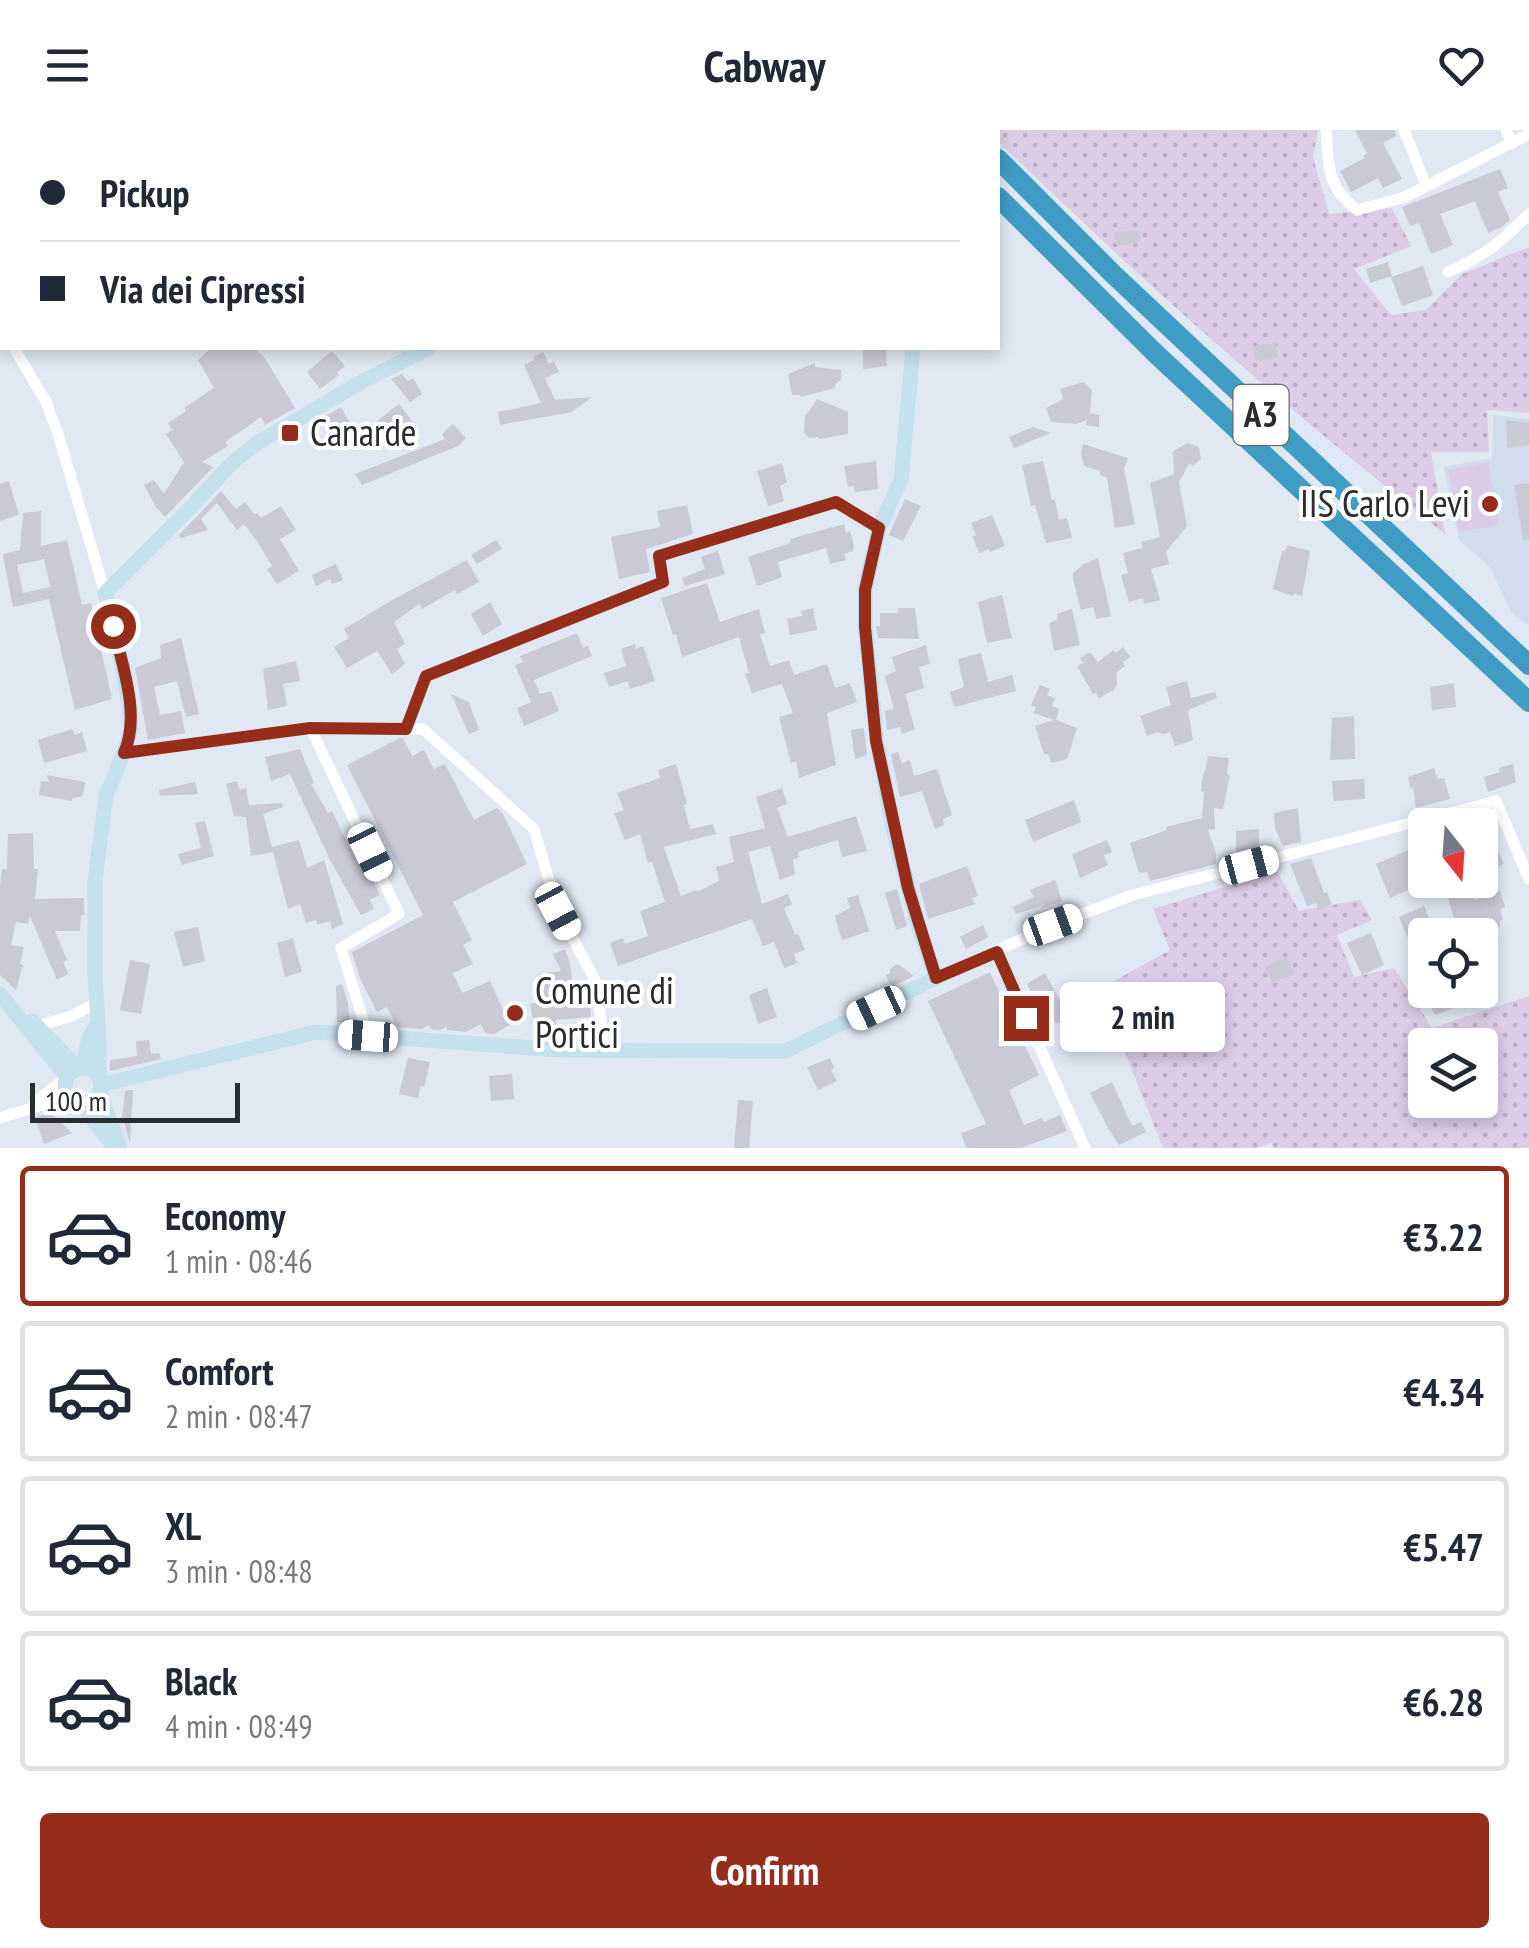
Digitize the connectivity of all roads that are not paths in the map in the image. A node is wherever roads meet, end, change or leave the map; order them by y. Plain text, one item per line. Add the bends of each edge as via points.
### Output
1 (1326, 130) edge
2 (1404, 130) edge
3 (1506, 130) edge
4 (1529, 134) edge
5 (1512, 144) junction
6 (1000, 162) edge
7 (1426, 185) junction
8 (1000, 199) edge
9 (1529, 214) edge
10 (1448, 272) dead end
11 (15, 350) edge
12 (425, 350) edge
13 (913, 350) edge
14 (879, 528) junction
15 (104, 593) junction
16 (1529, 665) edge
17 (1529, 702) edge
18 (310, 728) junction
19 (406, 729) junction
20 (124, 753) junction
21 (1529, 879) edge
22 (997, 952) junction
23 (936, 978) junction
24 (0, 994) edge
25 (96, 1004) junction
26 (12, 1007) junction
27 (96, 1024) junction
28 (38, 1026) junction
29 (368, 1036) junction
30 (604, 1050) junction
31 (76, 1071) junction
32 (100, 1085) junction
33 (77, 1103) junction
34 (26, 1109) junction
35 (0, 1118) edge
36 (118, 1148) edge
37 (1085, 1148) edge

1 - 7 street via 1330,178 1357,210
2 - 7 street
3 - 5 street
4 - 5 street
5 - 7 street
6 - 16 highway, A3
8 - 17 highway, A3
9 - 10 street via 1477,260
11 - 15 street via 58,434
12 - 15 street via 257,444
13 - 14 street via 901,480
14 - 19 street via 836,502 659,556 663,582 426,676
14 - 23 street via 865,590 876,741 908,888
15 - 20 street via 130,704
18 - 19 street
18 - 20 street
18 - 29 street via 399,914 341,948
19 - 30 street via 423,729 534,829 558,911 597,984
20 - 25 street via 106,796 94,881
21 - 22 street via 1496,801 1133,895
22 - 23 street
22 - 37 street
23 - 30 street via 784,1051
24 - 26 street
25 - 27 street
25 - 28 street
26 - 28 street
26 - 31 street
27 - 31 street
27 - 32 street
28 - 31 street
29 - 30 street
29 - 32 street via 316,1032
31 - 32 street via 94,1072
31 - 33 street via 64,1088
31 - 34 street
32 - 33 street via 92,1102
32 - 36 street
33 - 34 street
33 - 36 street
34 - 35 street

